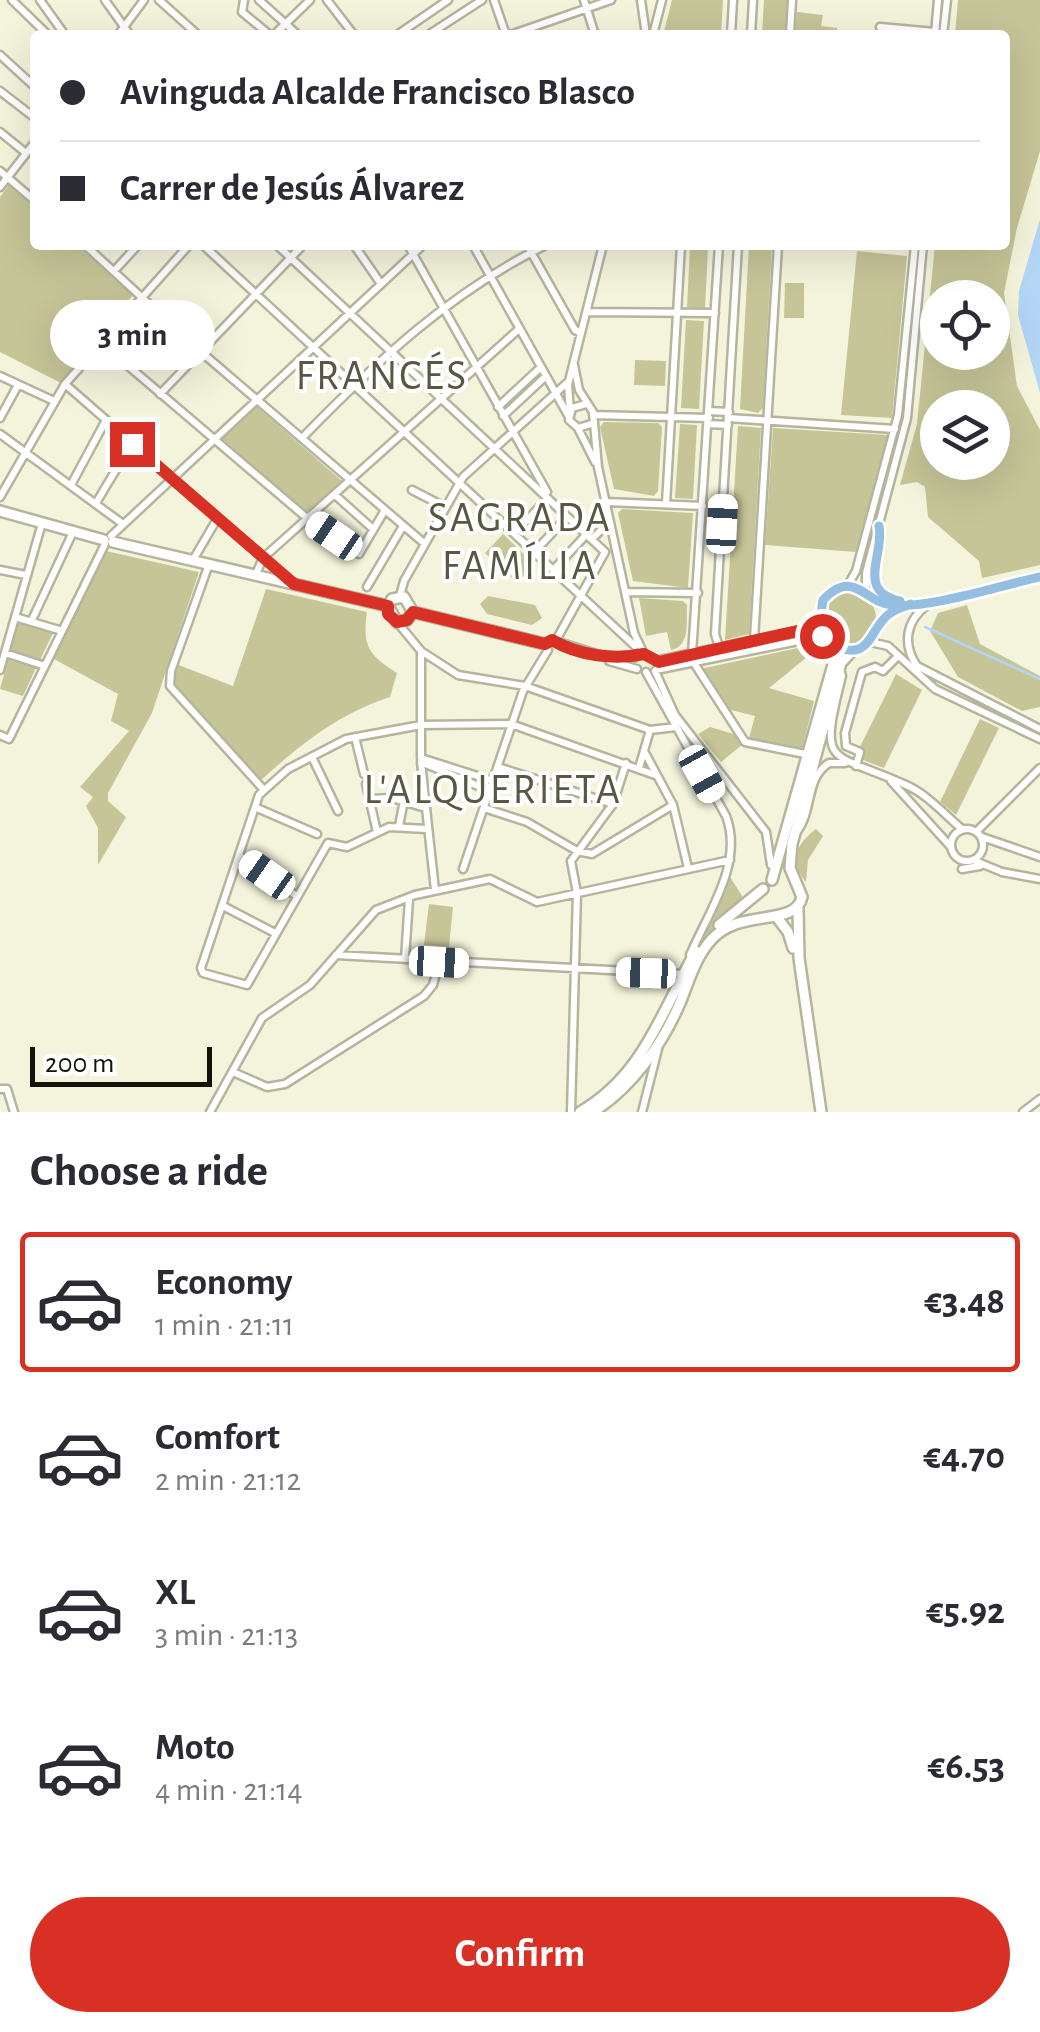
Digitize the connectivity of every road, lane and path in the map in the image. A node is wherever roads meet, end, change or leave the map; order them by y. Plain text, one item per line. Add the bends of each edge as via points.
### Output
1 (12, 0) edge
2 (40, 0) edge
3 (104, 0) edge
4 (144, 0) edge
5 (159, 0) edge
6 (244, 0) edge
7 (259, 0) edge
8 (310, 0) edge
9 (327, 0) edge
10 (448, 0) edge
11 (482, 0) edge
12 (494, 0) edge
13 (611, 0) edge
14 (641, 0) edge
15 (662, 0) edge
16 (733, 0) edge
17 (753, 0) edge
18 (792, 0) edge
19 (938, 0) edge
20 (947, 0) edge
21 (585, 4) edge
22 (658, 14) junction
23 (643, 15) junction
24 (287, 22) junction
25 (58, 26) junction
26 (880, 27) dead end
27 (43, 30) edge
28 (54, 30) edge
29 (61, 30) edge
30 (120, 30) edge
31 (122, 30) edge
32 (192, 30) edge
33 (266, 30) edge
34 (278, 30) edge
35 (294, 30) edge
36 (350, 30) edge
37 (404, 30) edge
38 (436, 30) edge
39 (506, 30) edge
40 (520, 30) edge
41 (593, 30) edge
42 (648, 30) edge
43 (651, 30) edge
44 (732, 30) edge
45 (751, 30) edge
46 (790, 30) edge
47 (905, 30) edge
48 (938, 30) edge
49 (939, 30) edge
50 (0, 54) edge
51 (30, 82) edge
52 (0, 91) edge
53 (30, 114) edge
54 (0, 132) edge
55 (30, 148) edge
56 (26, 153) junction
57 (0, 170) edge
58 (8, 177) junction
59 (0, 187) edge
60 (30, 197) edge
61 (91, 250) edge
62 (133, 250) edge
63 (184, 250) edge
64 (208, 250) edge
65 (282, 250) edge
66 (298, 250) edge
67 (357, 250) edge
68 (411, 250) edge
69 (418, 250) edge
70 (476, 250) edge
71 (527, 250) edge
72 (531, 250) edge
73 (602, 250) edge
74 (681, 250) edge
75 (719, 250) edge
76 (738, 250) edge
77 (778, 250) edge
78 (914, 250) edge
79 (923, 250) edge
80 (414, 254) junction
81 (290, 258) junction
82 (114, 270) junction
83 (488, 274) junction
84 (381, 284) junction
85 (255, 294) junction
86 (141, 295) junction
87 (443, 308) junction
88 (350, 312) junction
89 (587, 312) junction
90 (715, 313) junction
91 (677, 315) junction
92 (519, 329) junction
93 (581, 333) junction
94 (99, 341) junction
95 (312, 347) junction
96 (390, 349) junction
97 (200, 351) junction
98 (574, 365) junction
99 (540, 367) junction
100 (476, 368) junction
101 (0, 376) edge
102 (546, 376) junction
103 (568, 381) junction
104 (65, 384) junction
105 (18, 385) junction
106 (354, 386) junction
107 (518, 389) junction
108 (556, 393) junction
109 (160, 394) junction
110 (524, 396) junction
111 (256, 398) junction
112 (442, 399) junction
113 (54, 402) junction
114 (586, 404) junction
115 (498, 407) junction
116 (569, 414) junction
117 (672, 415) junction
118 (503, 416) junction
119 (0, 418) edge
120 (709, 418) junction
121 (728, 418) junction
122 (592, 419) junction
123 (106, 420) junction
124 (767, 420) junction
125 (578, 428) junction
126 (895, 429) junction
127 (512, 432) junction
128 (404, 433) junction
129 (0, 434) edge
130 (302, 438) junction
131 (213, 439) junction
132 (132, 444) junction
133 (495, 448) junction
134 (26, 453) junction
135 (598, 468) junction
136 (171, 478) junction
137 (351, 481) junction
138 (458, 483) junction
139 (71, 484) junction
140 (412, 490) dead end
141 (336, 495) junction
142 (0, 498) edge
143 (548, 501) junction
144 (606, 502) junction
145 (96, 503) junction
146 (666, 504) junction
147 (703, 506) junction
148 (445, 507) junction
149 (384, 510) junction
150 (0, 512) edge
151 (217, 519) junction
152 (308, 519) junction
153 (565, 519) dead end
154 (610, 521) junction
155 (42, 524) junction
156 (123, 524) junction
157 (403, 526) junction
158 (878, 526) junction
159 (373, 529) junction
160 (73, 532) junction
161 (517, 532) dead end
162 (588, 538) junction
163 (108, 540) junction
164 (424, 544) junction
165 (537, 549) dead end
166 (263, 558) junction
167 (192, 560) junction
168 (601, 563) junction
169 (209, 564) junction
170 (620, 565) junction
171 (556, 567) dead end
172 (0, 570) edge
173 (256, 574) junction
174 (26, 575) junction
175 (1040, 577) edge
176 (294, 584) junction
177 (847, 586) junction
178 (995, 586) junction
179 (367, 587) dead end
180 (866, 591) junction
181 (626, 592) junction
182 (698, 592) junction
183 (962, 593) junction
184 (400, 596) junction
185 (580, 596) junction
186 (875, 599) junction
187 (912, 604) junction
188 (388, 606) junction
189 (413, 612) junction
190 (15, 617) junction
191 (817, 618) junction
192 (30, 622) junction
193 (880, 624) junction
194 (402, 625) junction
195 (59, 630) junction
196 (635, 636) junction
197 (822, 636) junction
198 (754, 640) junction
199 (870, 642) junction
200 (832, 645) junction
201 (551, 646) junction
202 (635, 646) junction
203 (720, 647) junction
204 (853, 650) junction
205 (421, 652) junction
206 (5, 653) junction
207 (638, 656) junction
208 (897, 657) junction
209 (693, 658) junction
210 (42, 665) junction
211 (650, 668) junction
212 (840, 668) junction
213 (0, 670) edge
214 (525, 686) junction
215 (511, 724) junction
216 (421, 725) junction
217 (676, 726) junction
218 (1040, 729) edge
219 (650, 730) junction
220 (0, 735) edge
221 (355, 737) junction
222 (1040, 739) edge
223 (644, 750) junction
224 (805, 754) dead end
225 (312, 757) junction
226 (421, 760) junction
227 (626, 763) junction
228 (852, 765) junction
229 (498, 766) junction
230 (639, 768) junction
231 (1040, 768) edge
232 (364, 774) dead end
233 (655, 774) junction
234 (890, 780) junction
235 (493, 781) junction
236 (366, 784) dead end
237 (264, 790) junction
238 (490, 791) junction
239 (369, 799) junction
240 (404, 800) junction
241 (613, 804) junction
242 (674, 805) junction
243 (423, 806) junction
244 (257, 808) junction
245 (484, 808) junction
246 (338, 811) dead end
247 (400, 826) junction
248 (962, 829) junction
249 (426, 830) junction
250 (377, 832) junction
251 (766, 832) junction
252 (792, 832) junction
253 (317, 834) dead end
254 (980, 834) junction
255 (951, 847) junction
256 (576, 851) junction
257 (240, 856) junction
258 (1040, 858) edge
259 (730, 860) junction
260 (973, 860) junction
261 (772, 865) dead end
262 (982, 866) junction
263 (688, 868) junction
264 (463, 869) dead end
265 (962, 869) dead end
266 (1040, 879) edge
267 (772, 880) junction
268 (795, 881) junction
269 (763, 889) junction
270 (435, 890) junction
271 (578, 893) junction
272 (295, 895) junction
273 (409, 898) junction
274 (224, 906) junction
275 (798, 908) junction
276 (774, 915) junction
277 (275, 933) junction
278 (336, 955) junction
279 (405, 959) junction
280 (439, 962) junction
281 (574, 970) junction
282 (682, 974) junction
283 (677, 990) junction
284 (659, 1043) junction
285 (232, 1072) junction
286 (0, 1089) edge
287 (1040, 1100) edge
288 (14, 1112) edge
289 (210, 1112) edge
290 (570, 1112) edge
291 (580, 1112) edge
292 (593, 1112) edge
293 (642, 1112) edge
294 (819, 1112) edge
295 (1022, 1112) edge

1 - 27 street
2 - 25 street
3 - 30 street
4 - 31 street
5 - 32 street
6 - 33 street via 241,11
7 - 24 street
8 - 24 street
9 - 36 street
10 - 37 street
11 - 38 street
12 - 39 street
13 - 21 street
14 - 23 street
15 - 22 street
16 - 44 street
17 - 45 street
18 - 46 street
19 - 48 street
20 - 49 street
21 - 40 street
21 - 41 street
22 - 23 street
22 - 43 street
23 - 42 street
24 - 34 street
24 - 35 street
25 - 28 street
25 - 29 street
26 - 47 street
50 - 51 street
52 - 53 street
54 - 56 street
55 - 56 street
56 - 58 street
57 - 58 street
58 - 59 street
58 - 60 street
61 - 82 street
62 - 82 street
63 - 86 street
64 - 85 street
65 - 81 street
66 - 81 street
67 - 84 street
68 - 80 street
69 - 80 street
70 - 83 street
71 - 83 street
72 - 93 street
73 - 89 street
74 - 91 street
75 - 90 street
76 - 121 street
77 - 124 street
78 - 126 street
79 - 158 street via 908,418
80 - 84 street
80 - 87 street
81 - 85 street
81 - 88 street
82 - 86 street
83 - 87 street
83 - 92 street
84 - 88 street
85 - 95 street
85 - 97 street
86 - 94 street
86 - 97 street
87 - 96 street
87 - 100 street
88 - 95 street
88 - 96 street
89 - 91 street
89 - 93 street
90 - 91 street
90 - 120 street
91 - 117 street
92 - 99 street
92 - 100 street
93 - 98 street
94 - 104 street
94 - 109 street
95 - 106 street
95 - 111 street
96 - 106 street
96 - 112 street
97 - 109 street
97 - 111 street
98 - 103 street
98 - 114 street
99 - 102 street
99 - 107 street
100 - 112 street
100 - 115 street
101 - 105 street
102 - 108 street
102 - 110 street
103 - 108 street
103 - 116 street
104 - 113 street
104 - 123 street
105 - 113 street
105 - 119 street
106 - 128 street
106 - 130 street
107 - 110 street
107 - 115 street
108 - 116 street
108 - 127 street
109 - 131 street
110 - 118 street
111 - 130 street
111 - 131 street
112 - 128 street
112 - 133 street
113 - 134 street
114 - 116 street
114 - 122 street
115 - 118 street
116 - 125 street
117 - 120 street
117 - 122 street
117 - 146 street
118 - 127 street
120 - 121 street
120 - 121 street
120 - 147 street
121 - 124 street
121 - 203 street via 715,639
122 - 125 street
122 - 135 street
123 - 132 street
123 - 139 street
124 - 126 street
124 - 198 street
125 - 135 street
126 - 177 street
127 - 133 street
127 - 143 street
128 - 137 street
128 - 138 street
129 - 134 street
130 - 137 street
131 - 136 street
131 - 152 street
132 - 136 street
132 - 145 street
133 - 138 street
133 - 143 street
134 - 139 street
134 - 142 street
135 - 144 street
136 - 151 street
136 - 156 street
137 - 141 street
137 - 149 street
138 - 148 street
138 - 185 street
139 - 145 street
140 - 148 street
141 - 152 street
141 - 159 street
143 - 161 street
143 - 162 street
144 - 146 street
144 - 154 street
145 - 156 street
146 - 147 street
147 - 182 street
148 - 164 street
149 - 157 street
149 - 159 street
150 - 155 main road
151 - 166 street
151 - 167 street
152 - 159 street via 359,554
152 - 166 street
153 - 165 street
154 - 162 street
154 - 170 street
155 - 160 main road
155 - 174 street
156 - 163 street
157 - 164 street
157 - 179 street
158 - 180 street
158 - 183 main road via 872,572 883,594 901,601
160 - 163 main road
160 - 192 street
162 - 168 street via 604,552
162 - 171 street
163 - 167 main road
163 - 195 street
164 - 184 street
166 - 173 street
166 - 176 street
167 - 169 main road
168 - 170 street
168 - 185 street
169 - 173 main road
169 - 237 street via 170,686
170 - 181 street
172 - 174 street
173 - 176 main road
174 - 190 street
175 - 178 main road
176 - 188 main road
177 - 180 main road
177 - 191 main road via 829,593
178 - 183 main road
178 - 218 street via 924,608 909,628 910,655 933,677
180 - 186 main road
181 - 182 street
181 - 196 street
182 - 209 street
183 - 187 main road
184 - 188 main road
184 - 189 main road
185 - 201 street
185 - 202 street
186 - 187 main road
186 - 193 main road
187 - 193 main road
188 - 194 main road
189 - 194 main road
189 - 201 main road
190 - 192 street
190 - 206 street
191 - 197 main road
191 - 198 street via 802,630
192 - 195 street
193 - 199 main road
194 - 205 street
195 - 210 street
196 - 202 street
196 - 207 street
197 - 200 main road
197 - 209 street
198 - 203 street
199 - 204 main road
199 - 208 street via 888,646
200 - 204 main road
200 - 252 main road via 835,656
201 - 207 street
201 - 211 street
201 - 214 street
202 - 207 street
203 - 209 street
204 - 212 main road
205 - 214 street via 458,675
205 - 216 street
206 - 210 street
206 - 213 street
207 - 211 street
207 - 211 street
208 - 222 street via 934,689
208 - 228 street via 883,672 862,672 845,733 846,746 860,752
209 - 211 street
209 - 224 street via 746,742
210 - 220 street via 8,740
211 - 217 street
211 - 251 street via 676,715
212 - 228 street via 828,736 834,752
212 - 252 main road
214 - 215 street
214 - 219 street
215 - 216 street
215 - 227 street
215 - 229 street
216 - 221 street
216 - 226 street
217 - 219 street
217 - 259 street via 726,816
219 - 223 street
221 - 225 street
221 - 232 street
223 - 230 street
223 - 233 street
225 - 237 street
225 - 246 street
226 - 235 street
226 - 238 street
226 - 243 street
227 - 230 street
227 - 241 street
228 - 234 street
228 - 252 street via 829,763 816,774 802,825
229 - 235 street
229 - 241 street
230 - 233 street
231 - 254 street
233 - 242 street
234 - 248 street via 910,786
234 - 255 street
235 - 238 street
236 - 239 street
237 - 244 street
238 - 245 street
239 - 240 street
239 - 250 street
240 - 243 street
240 - 247 street
241 - 256 street
242 - 256 street via 592,854
242 - 263 street
243 - 249 street
244 - 253 street
244 - 257 street
245 - 256 street via 527,822
245 - 264 street
247 - 249 street
247 - 250 street
248 - 254 street
248 - 255 street
249 - 270 street
250 - 272 street via 357,844 328,844
251 - 252 street
251 - 261 street
252 - 267 main road
252 - 268 main road
254 - 258 street
254 - 260 street via 982,853
255 - 260 street via 959,859
256 - 271 street via 571,861
257 - 272 street
257 - 274 street
259 - 263 street
259 - 282 street
260 - 262 street
262 - 265 street
262 - 266 street
263 - 271 street
267 - 268 main road
267 - 269 main road
268 - 275 main road
269 - 276 main road via 763,904
269 - 283 main road via 708,934
270 - 271 street via 490,880 533,902
270 - 273 street
271 - 281 street
272 - 277 street
273 - 278 street via 372,913
273 - 279 street
274 - 277 street
274 - 277 street via 201,968 208,977 247,985
275 - 276 main road via 786,917
275 - 294 main road
276 - 284 main road via 738,921 710,941
276 - 294 main road via 792,940
278 - 279 street
278 - 285 street via 290,1002 262,1018
279 - 280 street
280 - 281 street
280 - 285 street via 424,996 286,1084 267,1087
281 - 282 street
281 - 290 street
282 - 283 street
283 - 291 main road via 628,1072
284 - 292 main road via 622,1089
284 - 293 street
285 - 289 street
286 - 288 street via 7,1089
287 - 295 street

